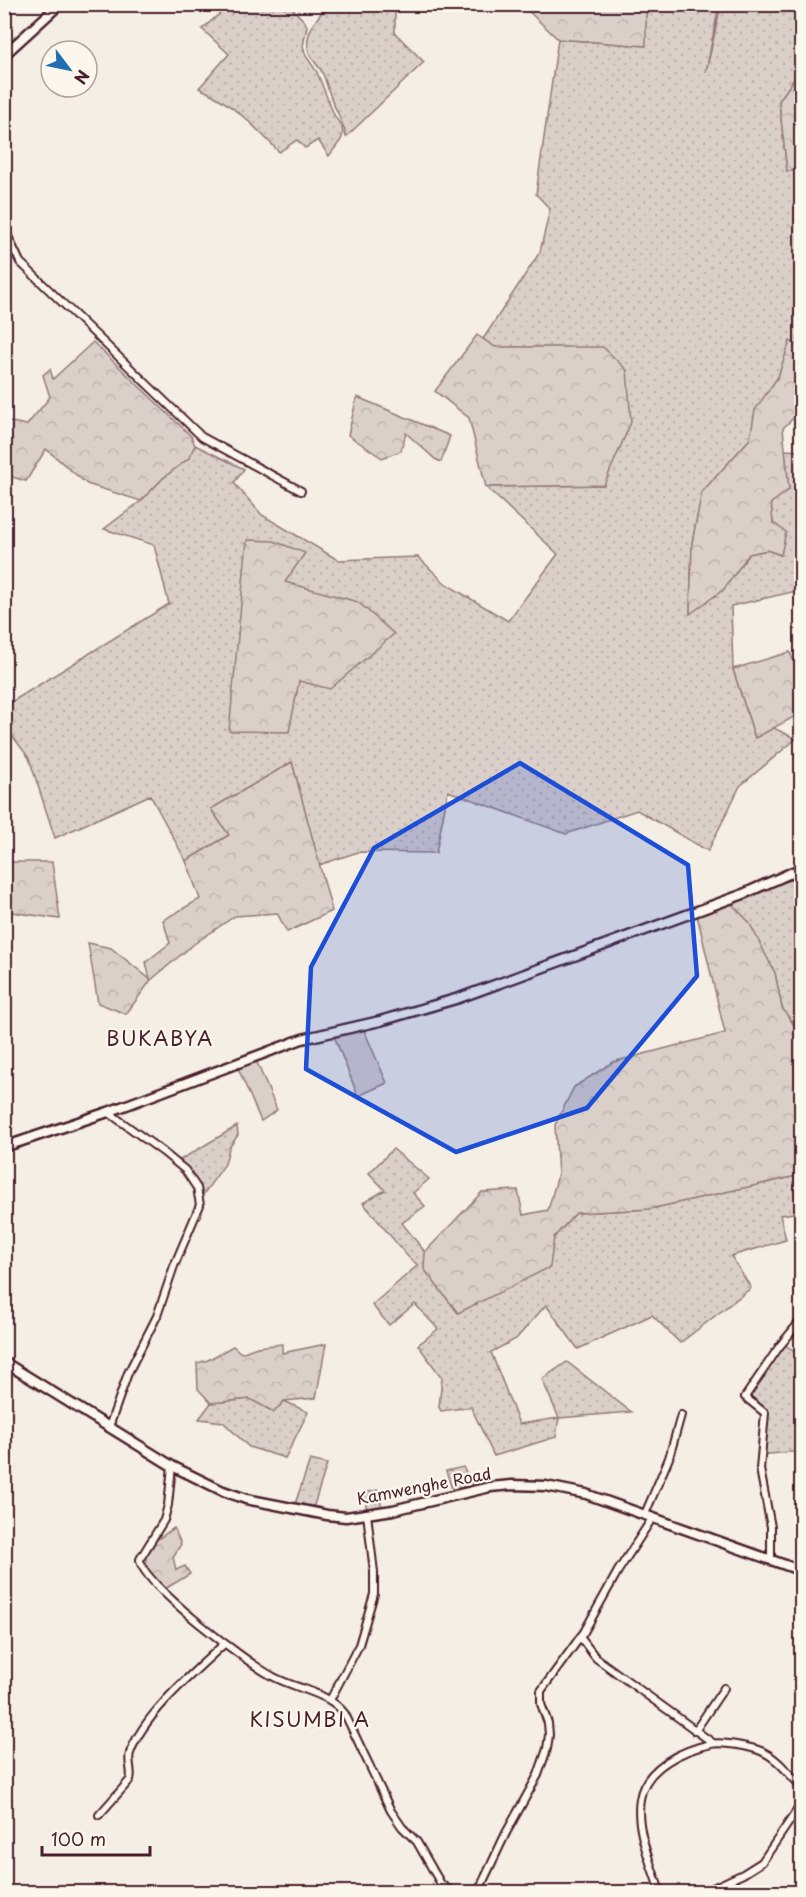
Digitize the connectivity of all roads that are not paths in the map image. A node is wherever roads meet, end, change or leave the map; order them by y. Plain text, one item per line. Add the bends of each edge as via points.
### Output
1 (60, 4) edge
2 (4, 56) edge
3 (4, 228) edge
4 (301, 491) dead end
5 (801, 868) edge
6 (108, 1112) junction
7 (4, 1148) edge
8 (801, 1319) edge
9 (4, 1362) edge
10 (681, 1415) dead end
11 (109, 1427) junction
12 (172, 1466) junction
13 (367, 1514) junction
14 (649, 1515) junction
15 (771, 1560) junction
16 (801, 1571) edge
17 (580, 1637) junction
18 (224, 1644) junction
19 (724, 1688) dead end
20 (330, 1700) junction
21 (695, 1731) junction
22 (713, 1743) junction
23 (801, 1787) edge
24 (801, 1803) edge
25 (99, 1815) dead end
26 (452, 1893) edge
27 (478, 1893) edge
28 (660, 1893) edge
29 (705, 1893) edge

1 - 2 street
3 - 4 street via 20,262 202,437
5 - 6 street via 719,903 459,998 302,1039
6 - 7 street
6 - 11 street via 185,1170 197,1188 200,1205
8 - 15 street via 745,1397 765,1413 760,1469 771,1527
9 - 11 street, Kamwenghe Road
10 - 14 street
11 - 12 street, Kamwenghe Road
12 - 13 street, Kamwenghe Road via 256,1502 327,1515
12 - 18 street via 164,1521 140,1564 159,1587
13 - 14 street, Kamwenghe Road via 512,1485 546,1486 586,1494
13 - 20 street via 374,1594 359,1645
14 - 15 street, Kamwenghe Road
14 - 17 street
15 - 16 street, Kamwenghe Road
17 - 21 street via 596,1658
17 - 27 street via 541,1691 548,1723 547,1749 538,1775
18 - 20 street via 275,1678
18 - 25 street via 147,1724 130,1753 130,1780
19 - 21 street
20 - 26 street via 345,1714 391,1811 417,1842 441,1884
21 - 22 street
22 - 23 street via 762,1751
22 - 28 street via 666,1760 644,1786 639,1817
24 - 29 street via 762,1862

